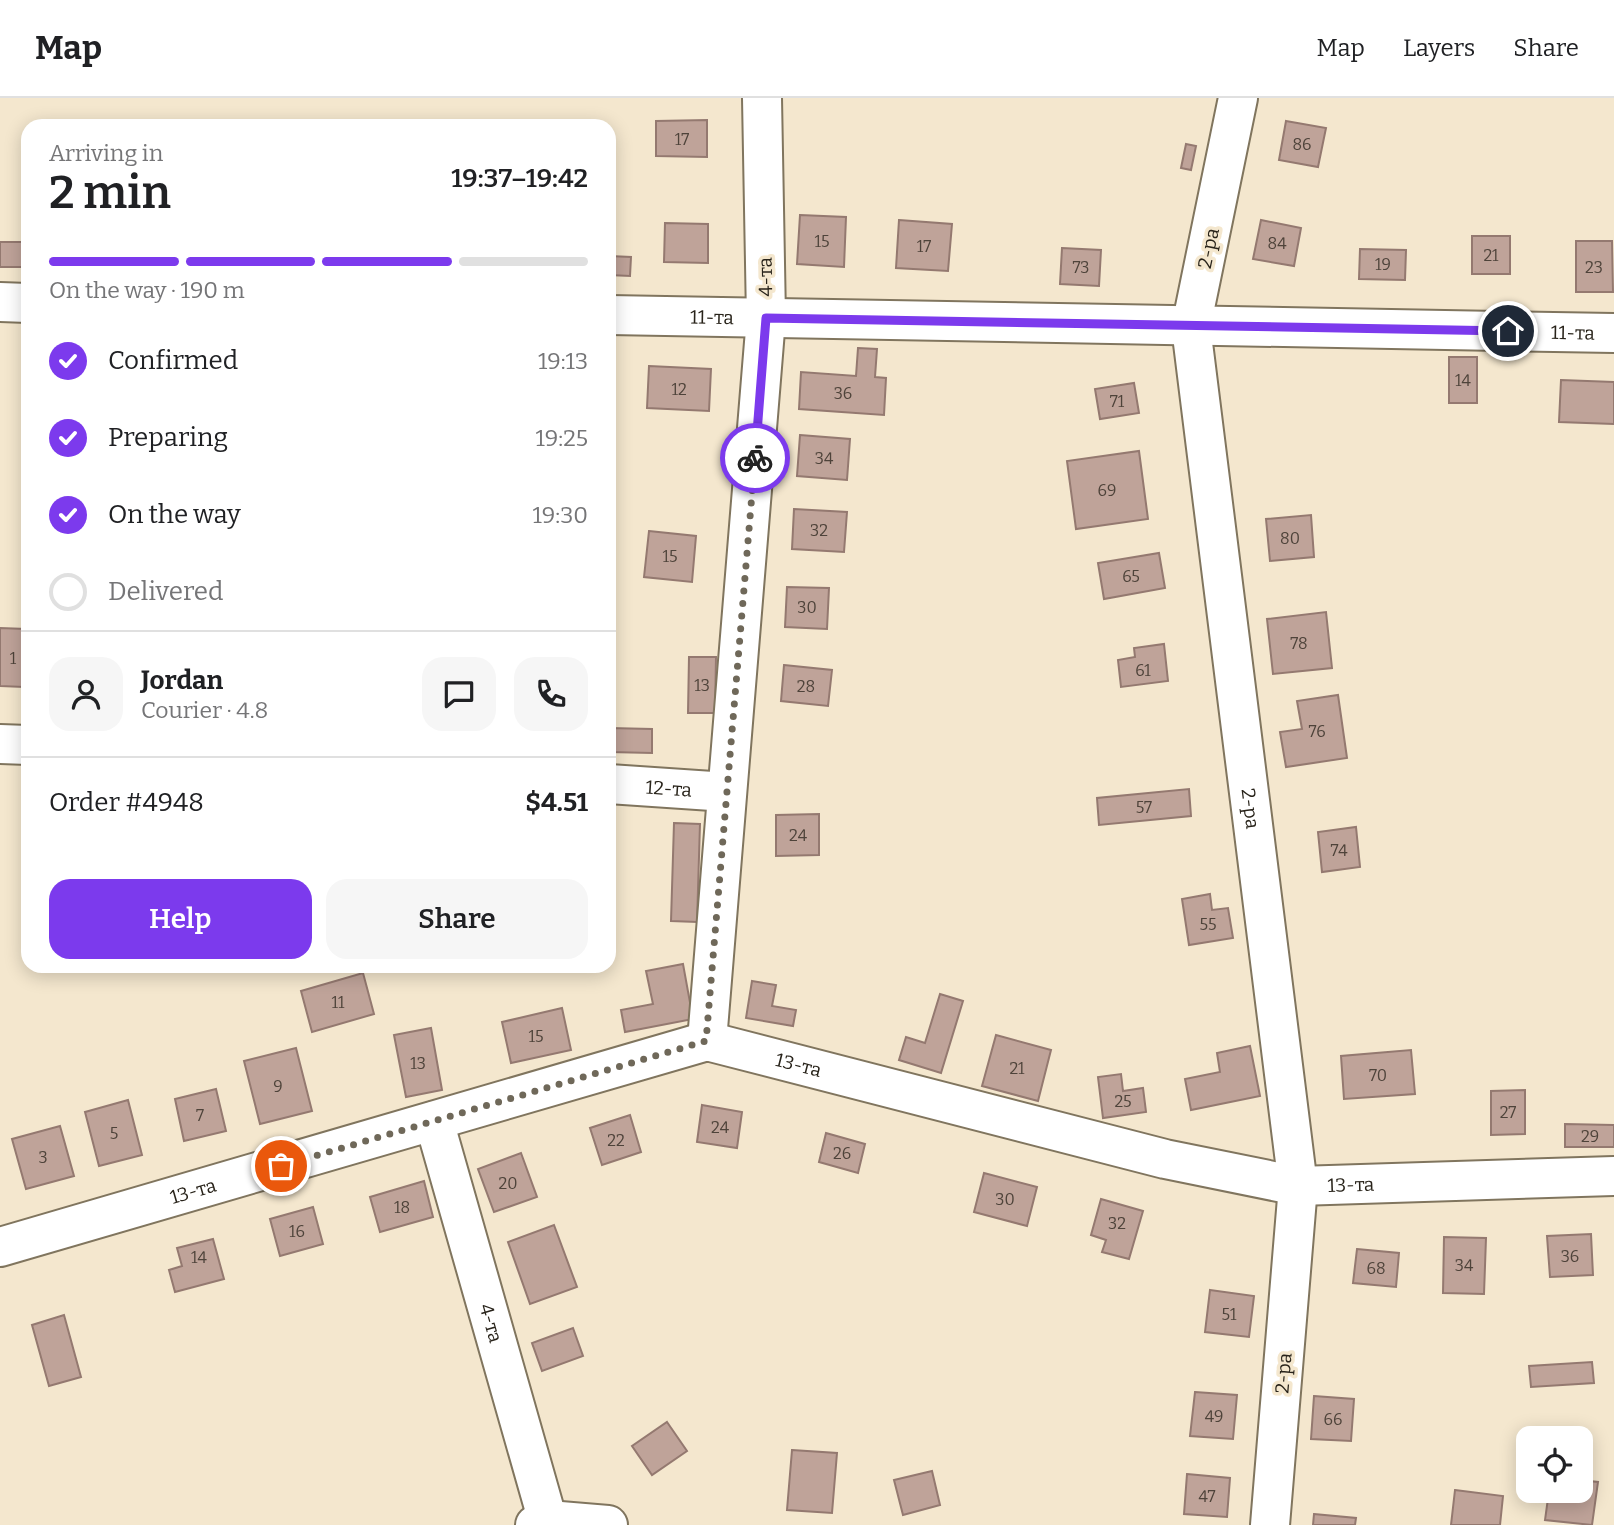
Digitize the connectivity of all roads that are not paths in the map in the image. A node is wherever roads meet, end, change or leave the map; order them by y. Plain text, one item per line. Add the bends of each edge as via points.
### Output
1 (762, 98) edge
2 (1238, 98) edge
3 (0, 302) edge
4 (21, 303) edge
5 (616, 315) edge
6 (766, 318) junction
7 (1191, 327) junction
8 (1614, 333) edge
9 (0, 744) edge
10 (21, 745) edge
11 (616, 784) edge
12 (727, 792) junction
13 (706, 1041) junction
14 (434, 1121) junction
15 (1614, 1176) edge
16 (1298, 1186) junction
17 (0, 1247) edge
18 (544, 1523) edge
19 (608, 1525) edge
20 (1270, 1525) edge

1 - 6 street, 4-та
2 - 7 street, 2-ра
3 - 4 street
5 - 6 street, 11-та
6 - 7 street, 11-та
6 - 12 street, 4-та
7 - 8 street, 11-та
7 - 16 street, 2-ра
9 - 10 street
11 - 12 street, 12-та
12 - 13 street, 4-та
13 - 14 street, 13-та
13 - 16 street, 13-та via 1165,1159
14 - 17 street, 13-та
14 - 18 street, 4-та
15 - 16 street, 13-та
16 - 20 street, 2-ра
18 - 19 street

